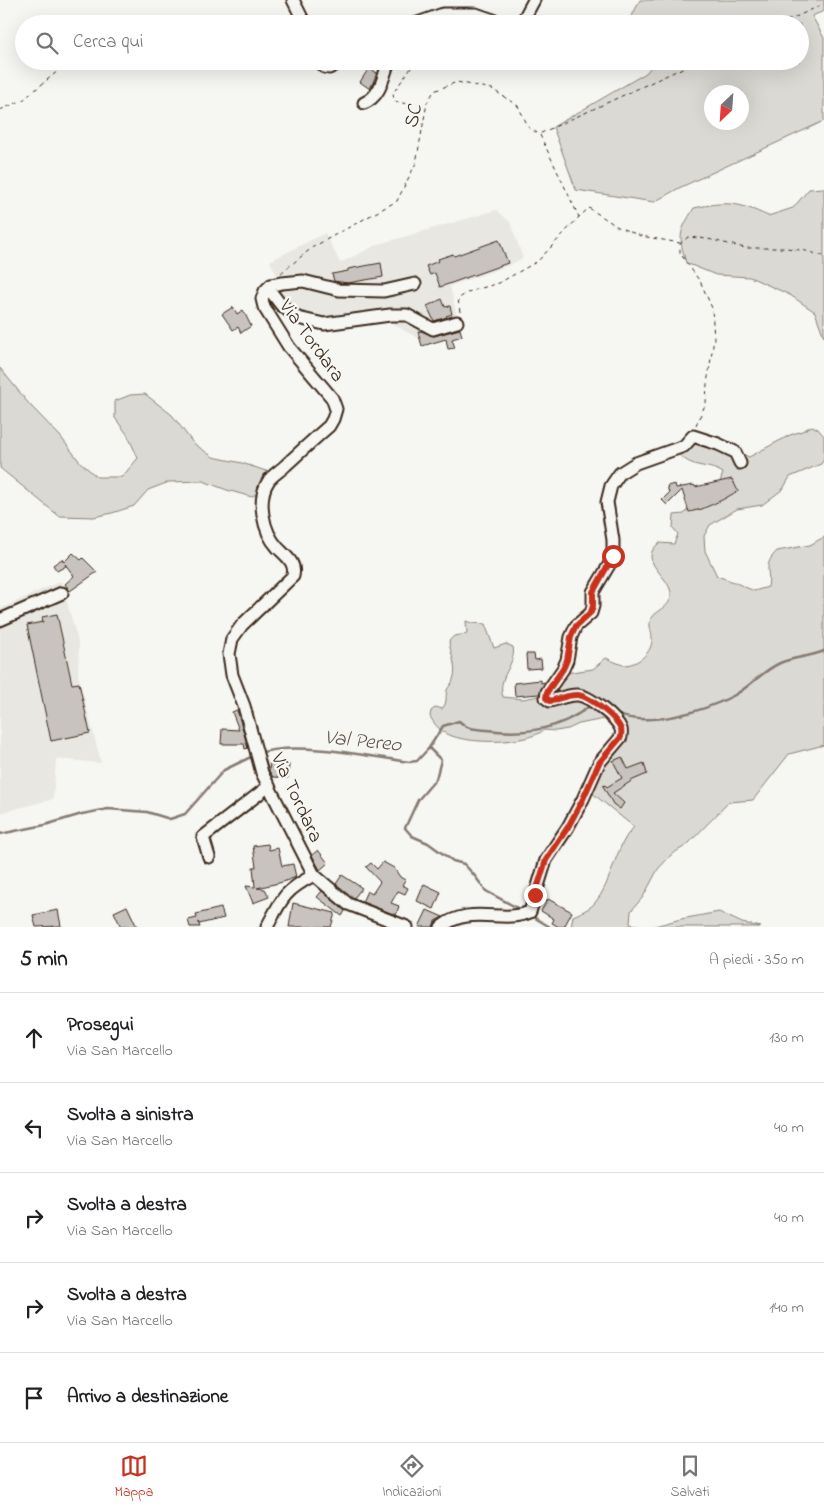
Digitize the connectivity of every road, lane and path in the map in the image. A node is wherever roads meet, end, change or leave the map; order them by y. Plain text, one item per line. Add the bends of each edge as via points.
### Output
1 (293, 0) edge
2 (534, 0) edge
3 (824, 4) edge
4 (300, 15) edge
5 (440, 15) edge
6 (479, 15) edge
7 (526, 15) edge
8 (800, 15) edge
9 (59, 70) dead end
10 (386, 70) edge
11 (410, 70) edge
12 (678, 70) edge
13 (364, 103) dead end
14 (428, 103) junction
15 (0, 110) edge
16 (539, 134) junction
17 (579, 217) junction
18 (680, 244) junction
19 (824, 256) edge
20 (416, 284) dead end
21 (270, 287) junction
22 (457, 322) joint
23 (693, 436) junction
24 (740, 463) dead end
25 (62, 593) dead end
26 (0, 620) edge
27 (269, 786) junction
28 (209, 857) dead end
29 (314, 875) junction
30 (267, 927) edge
31 (407, 927) edge
32 (441, 927) edge

1 - 4 street
2 - 7 street
3 - 8 path
5 - 6 street
9 - 15 path via 23,100
10 - 13 street via 381,86 371,100
11 - 14 path via 393,93 394,100 407,104
12 - 16 path
14 - 16 path, SC via 434,90 457,82 492,89 518,106 529,128
14 - 21 path, SC via 416,163 397,201 313,247 279,274
16 - 17 path, SC
17 - 18 path via 589,208 618,227 641,236
17 - 22 path via 538,261 499,283 458,298 460,312
18 - 19 path via 688,238 708,238 744,248 786,248
18 - 23 path via 680,253 701,284 712,308 714,339 706,404
20 - 21 street, Via Tordara via 384,291 339,290 303,281 282,282
21 - 22 street via 281,305 298,318 324,324 390,315 407,315 433,329
21 - 27 street, Via Tordara via 262,299 264,307 290,346 332,398 336,409 329,426 268,481 262,510 265,526 272,542 290,560 293,576 242,624 232,639 229,654 262,773
23 - 24 street via 735,452
23 - 32 street via 684,446 636,463 620,473 611,486 607,502 613,556 593,592 591,612 576,626 567,660 547,692 546,698 550,701 580,695 593,701 621,729 621,737 599,763 568,827 546,860 530,912 521,916 461,916
25 - 26 street
27 - 28 street via 203,837
27 - 29 street, Via Tordara
29 - 30 street via 287,892
29 - 31 street via 348,904

